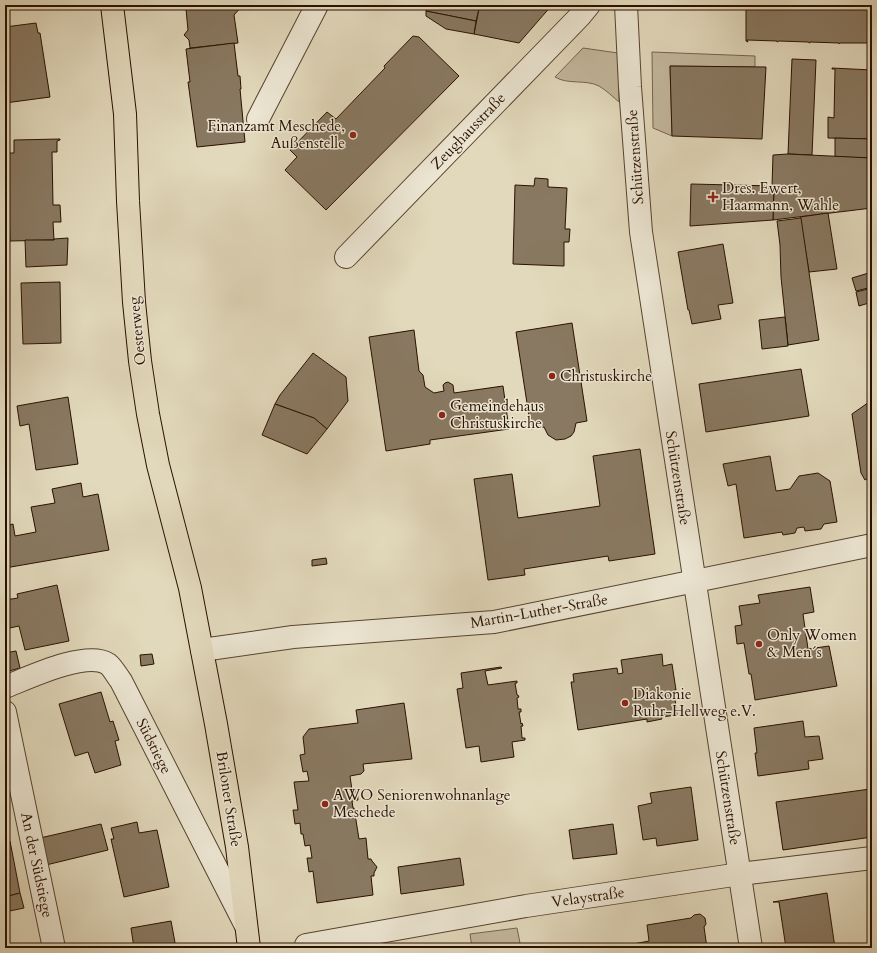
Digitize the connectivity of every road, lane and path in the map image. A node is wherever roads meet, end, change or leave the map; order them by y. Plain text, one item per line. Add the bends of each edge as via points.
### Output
1 (112, 5) edge
2 (317, 5) edge
3 (589, 5) edge
4 (626, 5) edge
5 (258, 119) dead end
6 (346, 257) dead end
7 (872, 545) edge
8 (694, 582) junction
9 (202, 650) junction
10 (5, 687) edge
11 (5, 712) edge
12 (872, 858) edge
13 (740, 874) junction
14 (246, 927) junction
15 (306, 945) dead end
16 (54, 948) edge
17 (249, 948) edge
18 (751, 948) edge

1 - 9 main road, Oesterweg via 125,114 130,248 141,368 158,465 190,588
2 - 5 street
3 - 6 street, Zeughausstraße
4 - 8 street, Schützenstraße via 641,232
7 - 8 street, Martin-Luther-Straße
8 - 9 street, Martin-Luther-Straße via 494,622 293,637
8 - 13 street, Schützenstraße
9 - 14 main road, Briloner Straße via 236,840
10 - 14 street, Südstiege via 80,660 98,660 108,664 121,682
11 - 16 street, An der Südstiege
12 - 13 street, Velaystraße
13 - 15 street, Velaystraße via 526,906
13 - 18 street, Schützenstraße
14 - 17 main road, Briloner Straße

